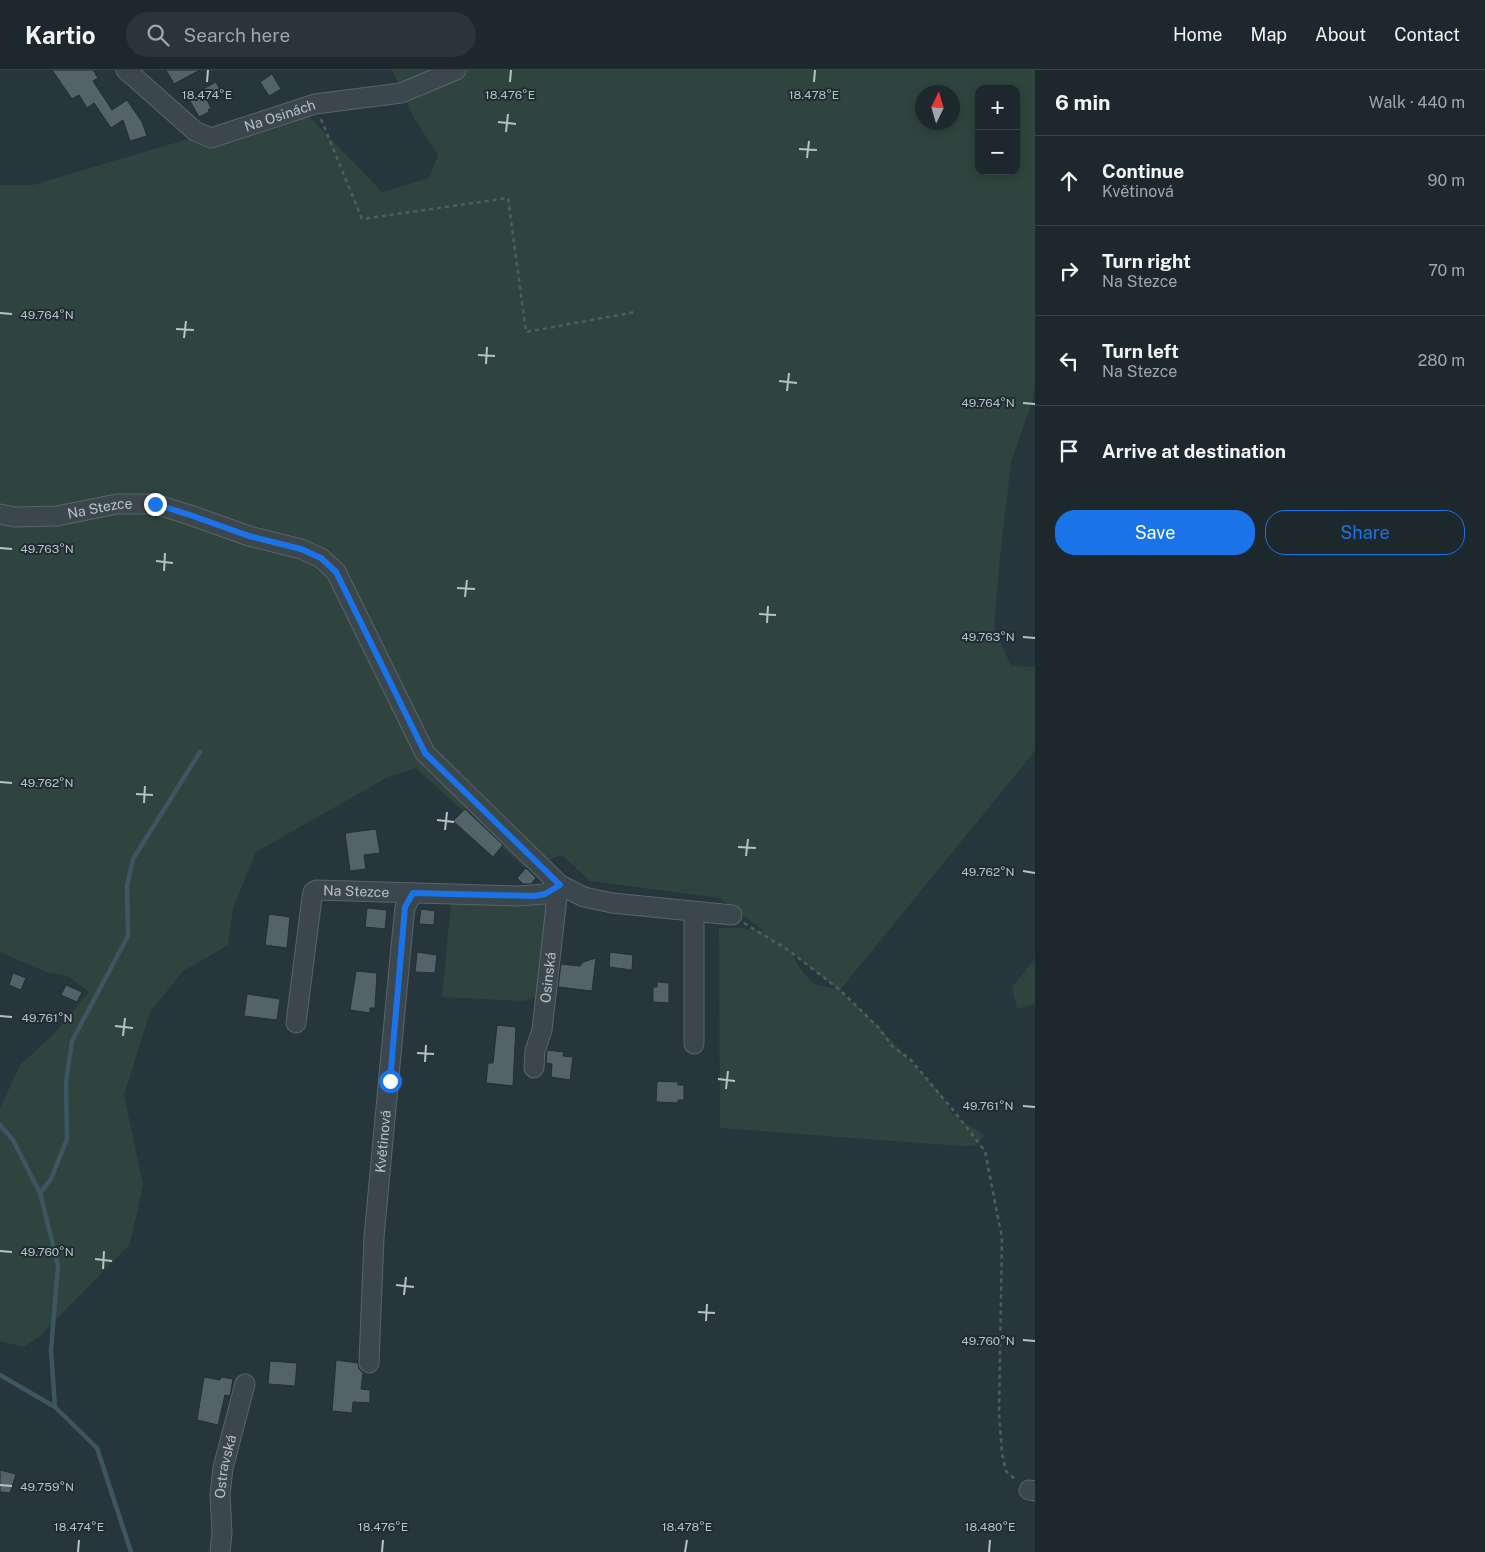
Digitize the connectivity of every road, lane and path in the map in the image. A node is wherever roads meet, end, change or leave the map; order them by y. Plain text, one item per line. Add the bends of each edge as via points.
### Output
1 (126, 70) edge
2 (456, 70) edge
3 (315, 104) junction
4 (635, 312) dead end
5 (0, 514) edge
6 (560, 885) junction
7 (413, 893) junction
8 (694, 912) junction
9 (732, 915) joint
10 (296, 1022) dead end
11 (694, 1044) dead end
12 (534, 1068) dead end
13 (369, 1363) dead end
14 (244, 1384) dead end
15 (1032, 1491) edge
16 (220, 1552) edge

1 - 3 street, Na Osinách via 195,131 211,138
2 - 3 street, Na Osinách via 401,93
3 - 4 path via 362,219 508,198 526,332
5 - 6 street, Na Stezce via 57,516 117,504 155,504 321,558 336,572 425,753
6 - 7 street, Na Stezce via 534,896
6 - 8 street, Na Stezce via 584,896 612,903
6 - 12 street, Osinská via 542,1030 535,1051
7 - 10 street, Na Stezce via 313,892
7 - 13 street, Květinová via 405,907 402,937 374,1237
8 - 9 street, Na Stezce
8 - 11 street
9 - 15 path via 788,950 840,990 878,1027 892,1046 910,1059 984,1152 1002,1238 999,1414 1002,1453 1006,1471
14 - 16 street, Ostravská via 223,1468

